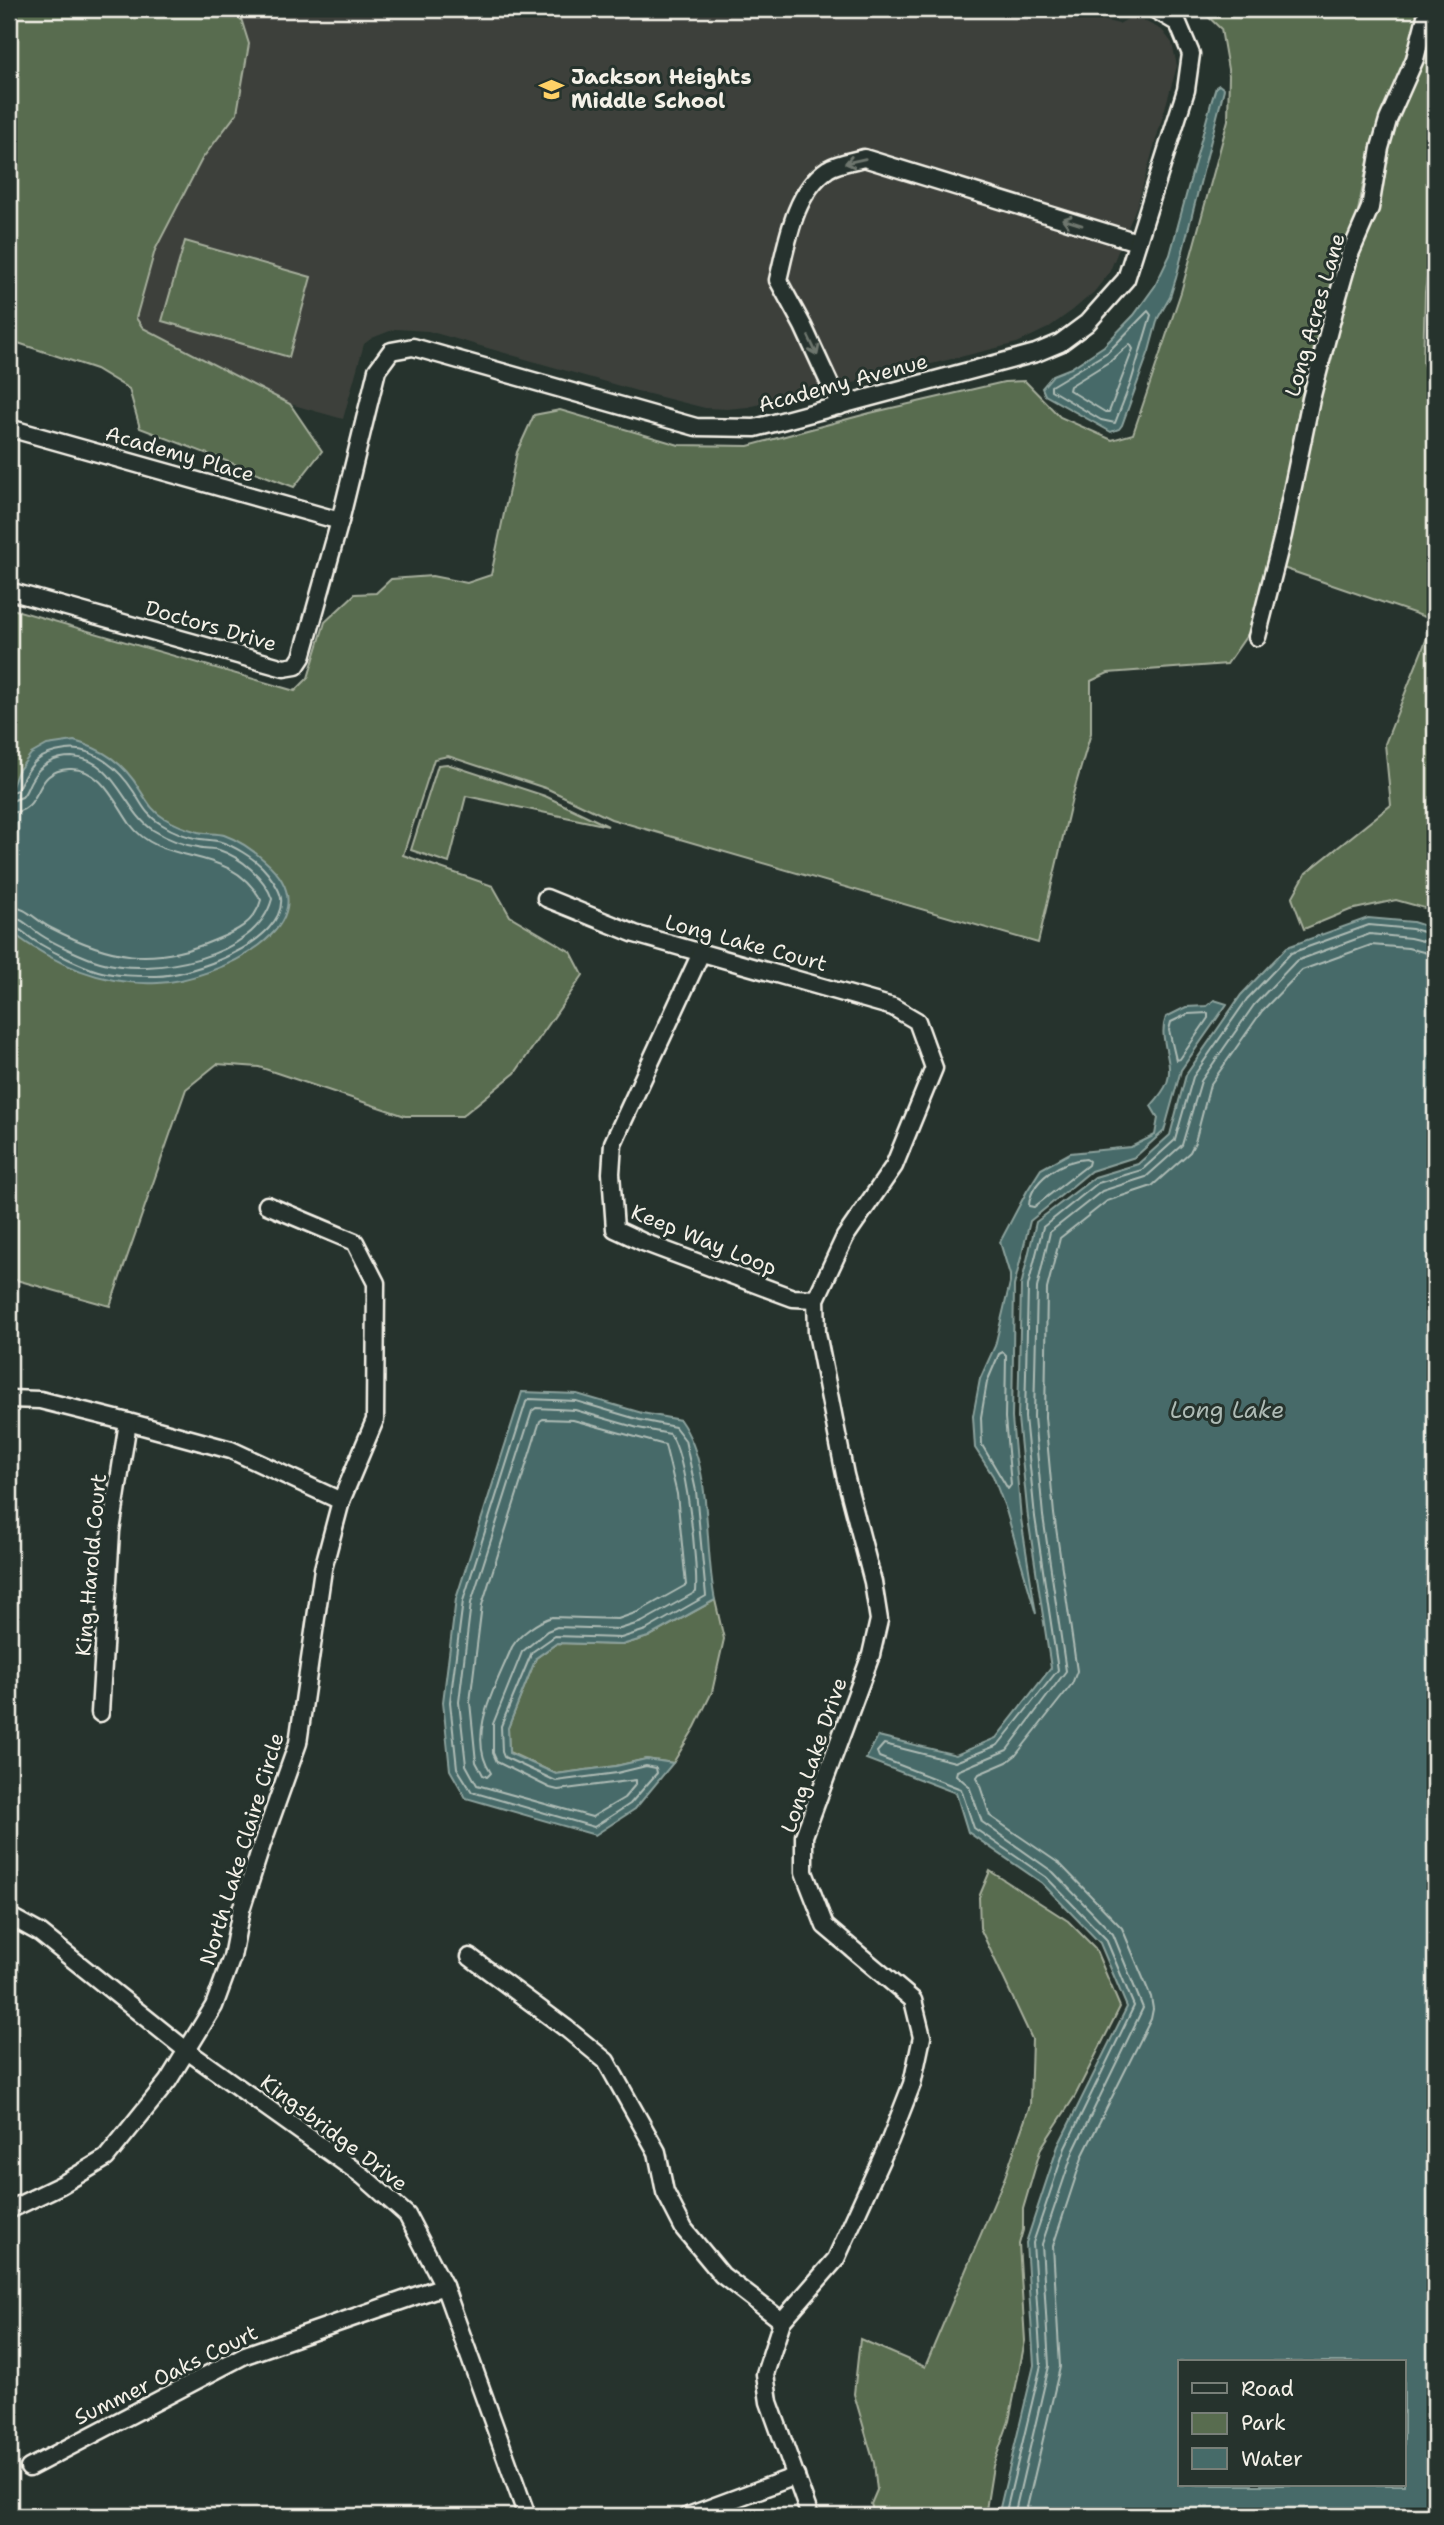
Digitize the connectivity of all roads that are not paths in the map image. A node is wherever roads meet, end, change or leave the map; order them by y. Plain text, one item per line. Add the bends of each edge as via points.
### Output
1 (1154, 9) edge
2 (1428, 9) edge
3 (1137, 242) junction
4 (840, 405) junction
5 (9, 428) edge
6 (341, 521) junction
7 (9, 591) edge
8 (1257, 637) dead end
9 (546, 898) dead end
10 (701, 953) junction
11 (924, 1039) joint
12 (267, 1205) dead end
13 (816, 1300) junction
14 (9, 1399) edge
15 (128, 1422) junction
16 (341, 1501) junction
17 (100, 1713) dead end
18 (9, 1916) edge
19 (470, 1957) dead end
20 (186, 2050) junction
21 (9, 2210) edge
22 (444, 2286) junction
23 (782, 2321) junction
24 (29, 2468) dead end
25 (796, 2476) junction
26 (527, 2516) edge
27 (688, 2516) edge
28 (810, 2516) edge

1 - 3 street, Academy Avenue via 1178,23 1191,54 1186,90
2 - 8 street, Long Acres Lane via 1415,59 1388,120 1370,208 1338,296
3 - 4 street, Academy Avenue via 1126,279 1087,323 1060,342 1036,354
3 -> 4 street via 864,158 831,167 812,182 791,228 778,280
4 - 6 street, Academy Avenue via 755,428 696,427 413,347 391,351 377,370
5 - 6 street, Academy Place
6 - 7 street, Doctors Drive via 296,666 284,668
9 - 10 street, Long Lake Court via 635,934
10 - 11 street, Long Lake Court via 893,1007 917,1021
10 - 13 street, Keep Way Loop via 613,1143 615,1229 793,1298
11 - 13 street, Long Lake Drive via 934,1068 894,1166 845,1237
12 - 16 street, North Lake Claire Circle via 355,1242 376,1283 375,1420
13 - 23 street, Long Lake Drive via 817,1333 879,1620 871,1655 804,1836 804,1872 825,1926 913,2000 922,2037 912,2084 836,2259
14 - 15 street via 40,1401
15 - 16 street via 231,1450
15 - 17 street, King Harold Court via 111,1531
16 - 20 street, North Lake Claire Circle via 323,1569 298,1743 241,1910 224,1982
18 - 20 street, Kingsbridge Drive via 40,1933
19 - 23 street via 606,2061 657,2152 666,2192 684,2229 722,2275
20 - 21 street, North Lake Claire Circle via 168,2081 106,2158
20 - 22 street, Kingsbridge Drive via 363,2176 407,2215
22 - 24 street, Summer Oaks Court via 245,2355
22 - 26 street, Kingsbridge Drive
23 - 25 street, Long Lake Drive via 765,2374 769,2402
25 - 27 street
25 - 28 street, Long Lake Drive

